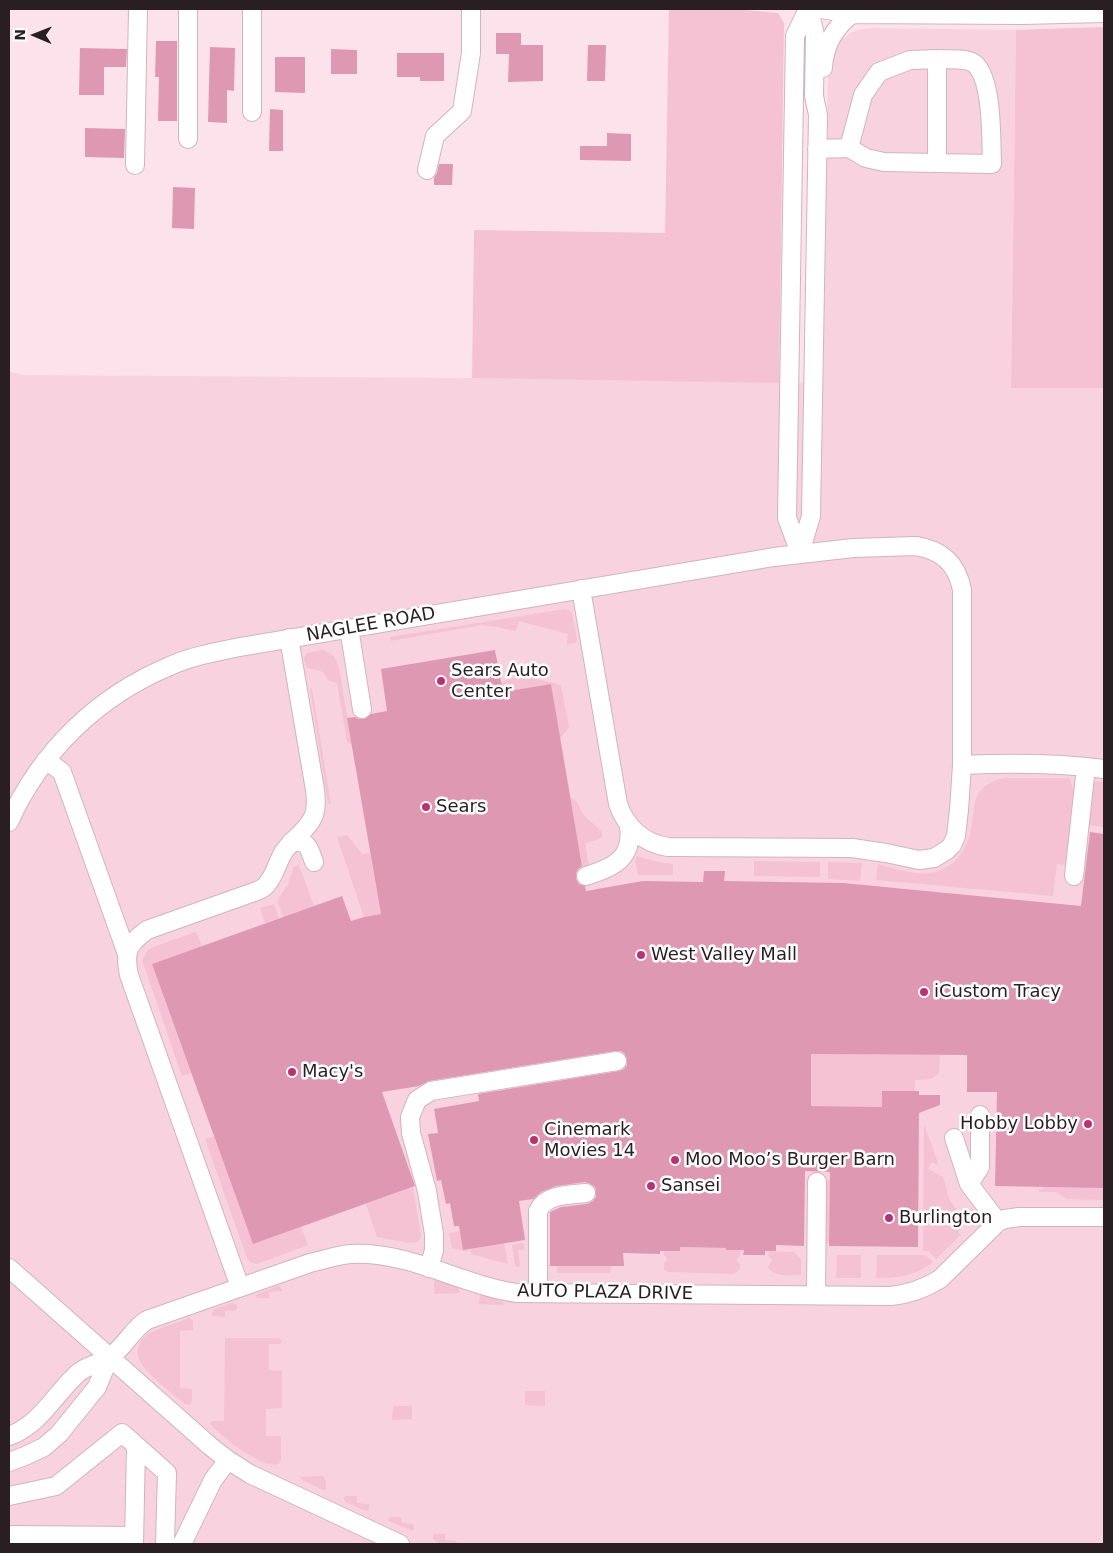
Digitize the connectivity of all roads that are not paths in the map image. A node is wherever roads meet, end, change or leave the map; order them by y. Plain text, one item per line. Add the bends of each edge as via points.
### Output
1 (138, 9) edge
2 (188, 9) edge
3 (252, 9) edge
4 (471, 9) edge
5 (809, 9) edge
6 (822, 9) edge
7 (1104, 13) edge
8 (852, 14) junction
9 (936, 59) junction
10 (252, 112) dead end
11 (818, 115) junction
12 (188, 139) dead end
13 (849, 148) junction
14 (817, 149) junction
15 (937, 163) junction
16 (135, 165) dead end
17 (427, 170) dead end
18 (800, 553) junction
19 (581, 589) junction
20 (349, 628) junction
21 (289, 638) junction
22 (362, 709) dead end
23 (46, 760) junction
24 (962, 765) junction
25 (1086, 767) junction
26 (1104, 769) edge
27 (9, 822) edge
28 (629, 826) junction
29 (292, 842) junction
30 (314, 862) dead end
31 (586, 876) dead end
32 (1074, 876) dead end
33 (127, 954) junction
34 (617, 1060) dead end
35 (980, 1115) dead end
36 (954, 1138) dead end
37 (817, 1182) dead end
38 (969, 1184) junction
39 (586, 1193) dead end
40 (1104, 1217) edge
41 (998, 1222) junction
42 (9, 1268) edge
43 (429, 1268) junction
44 (240, 1287) junction
45 (538, 1293) junction
46 (816, 1295) junction
47 (109, 1358) junction
48 (9, 1436) edge
49 (136, 1446) junction
50 (228, 1460) junction
51 (9, 1462) edge
52 (9, 1496) edge
53 (9, 1534) edge
54 (134, 1540) edge
55 (165, 1544) edge
56 (182, 1544) edge
57 (400, 1544) edge

1 - 16 street
2 - 12 street
3 - 10 street
4 - 17 street via 471,54 462,111 435,136
5 - 11 street via 815,35 814,96
5 - 18 street via 795,36 787,518
6 - 8 street
7 - 8 street
8 - 11 street via 838,26 825,51 823,97
9 - 13 street via 910,60 879,72 863,95
9 - 15 street
9 - 15 street via 975,64 982,74 990,104 992,164
11 - 14 street
13 - 14 street
13 - 15 street via 866,158 884,162
14 - 18 street via 811,516
18 - 19 street, NAGLEE ROAD
18 - 24 street, NAGLEE ROAD via 916,546 936,552 954,567 960,578 962,603
19 - 20 street, NAGLEE ROAD
19 - 28 street via 618,804
20 - 21 street, NAGLEE ROAD
20 - 22 street
21 - 23 street, NAGLEE ROAD via 202,655 150,675 110,698
21 - 29 street via 316,798 310,823
23 - 27 street, NAGLEE ROAD via 23,793
23 - 33 street via 62,772
24 - 25 street via 996,763
24 - 28 street, NAGLEE ROAD via 956,836 947,850 927,860 852,848 668,847 647,841
25 - 26 street
25 - 32 street
28 - 31 street via 631,838 619,861 606,870
29 - 30 street via 305,843
29 - 33 street via 270,881 261,890 147,930 134,940
33 - 44 street via 129,975
34 - 43 street via 431,1091 418,1100 410,1117 411,1133 427,1191 434,1234
35 - 38 street via 980,1167
36 - 38 street
37 - 46 street
38 - 41 street
39 - 45 street via 551,1199 540,1206
40 - 41 street via 1019,1216
41 - 46 street, AUTO PLAZA DRIVE via 940,1279 916,1292 891,1296
42 - 47 street
43 - 44 street, AUTO PLAZA DRIVE via 382,1255 351,1254 310,1263
43 - 45 street, AUTO PLAZA DRIVE via 509,1292
44 - 47 street, AUTO PLAZA DRIVE via 147,1320 132,1331
45 - 46 street, AUTO PLAZA DRIVE
47 - 48 street, AUTO PLAZA DRIVE via 78,1372 37,1420
47 - 50 street
47 - 51 street, AUTO PLAZA DRIVE via 97,1387 59,1434 44,1447
49 - 52 street via 122,1433 56,1486
49 - 54 street
49 - 55 street via 167,1472
50 - 56 street via 213,1480
50 - 57 street via 250,1474
53 - 54 street

